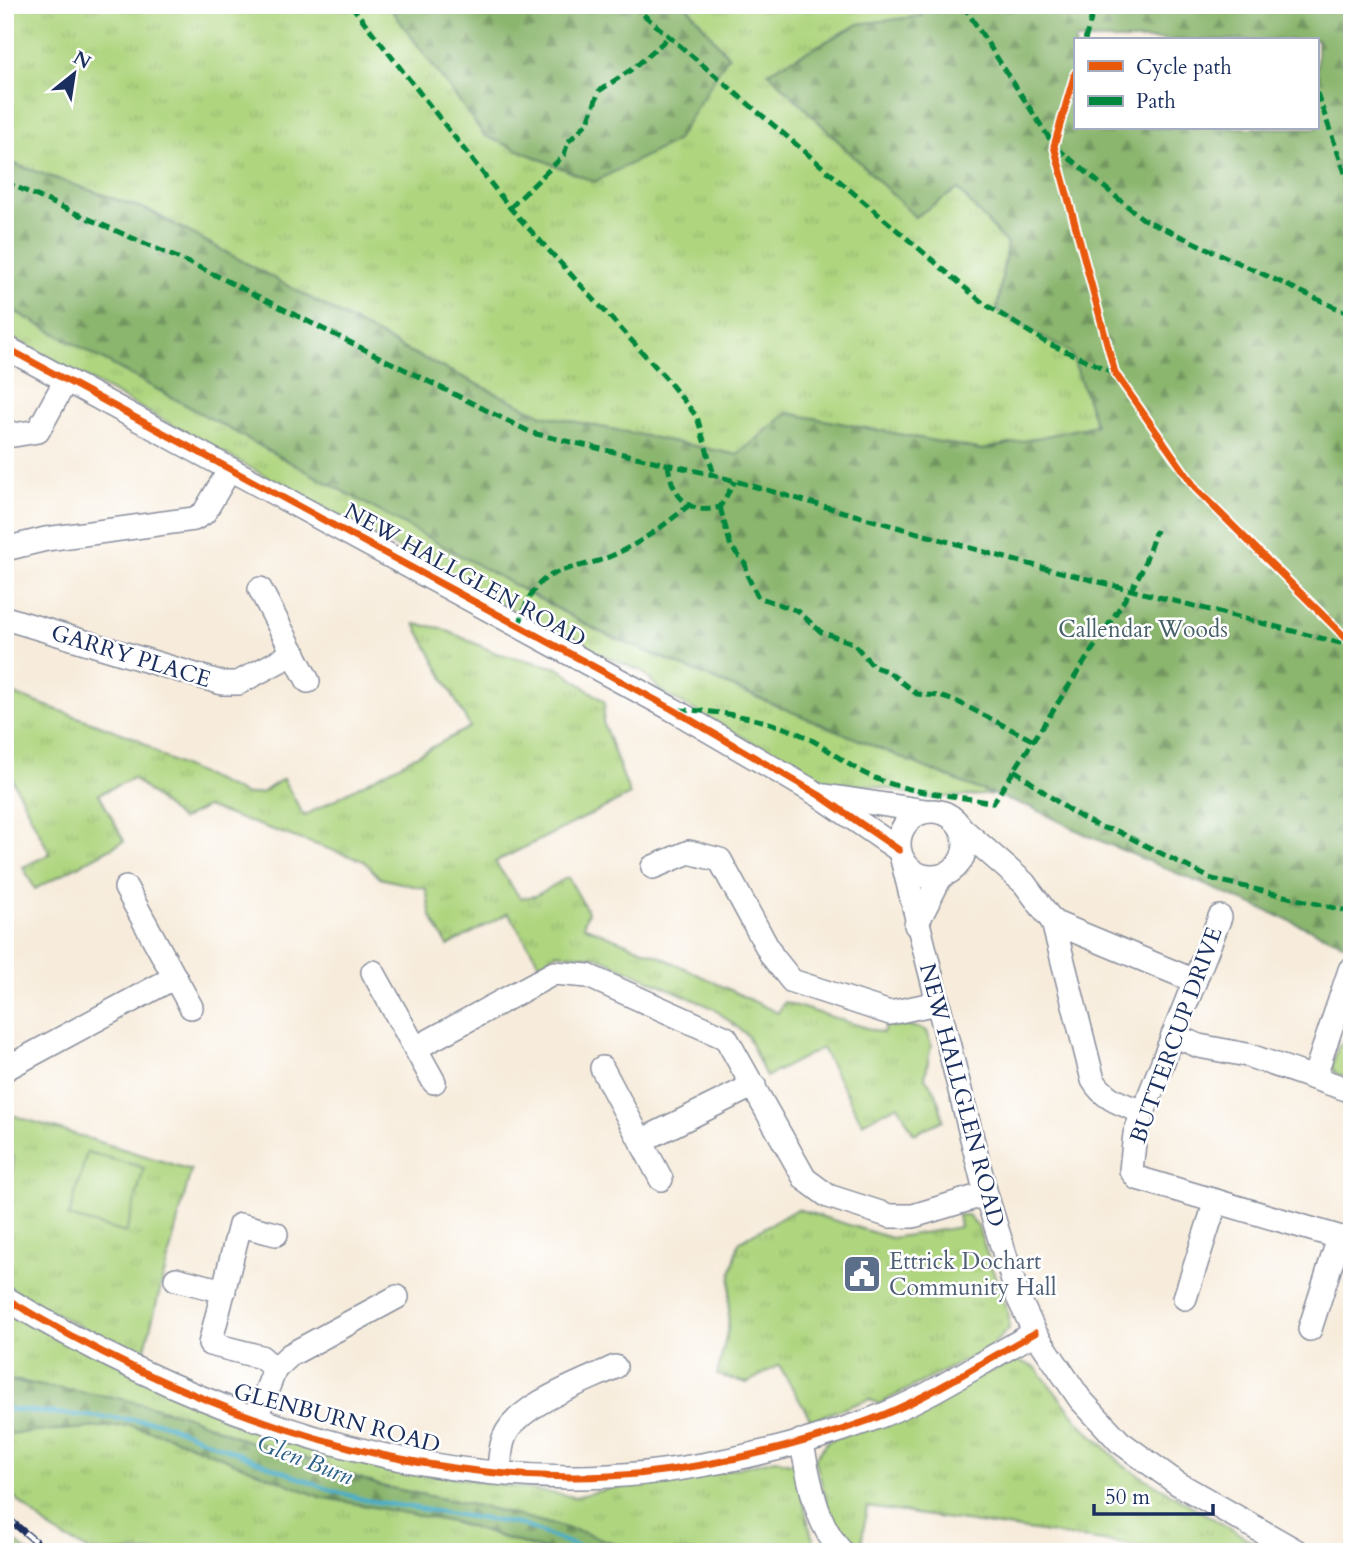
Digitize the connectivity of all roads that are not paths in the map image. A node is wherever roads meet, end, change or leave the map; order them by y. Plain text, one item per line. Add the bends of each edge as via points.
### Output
1 (5, 347) edge
2 (66, 380) junction
3 (5, 430) edge
4 (230, 469) junction
5 (5, 549) edge
6 (260, 589) dead end
7 (5, 618) edge
8 (293, 653) junction
9 (308, 681) dead end
10 (820, 795) junction
11 (926, 811) junction
12 (961, 828) junction
13 (901, 854) junction
14 (961, 860) junction
15 (1004, 866) junction
16 (653, 867) dead end
17 (941, 876) junction
18 (126, 888) dead end
19 (1220, 917) dead end
20 (1053, 922) junction
21 (916, 925) junction
22 (1350, 970) edge
23 (373, 972) dead end
24 (175, 977) junction
25 (1195, 981) junction
26 (937, 1003) junction
27 (191, 1007) dead end
28 (1352, 1030) edge
29 (1173, 1035) junction
30 (1328, 1037) junction
31 (416, 1048) junction
32 (602, 1068) dead end
33 (5, 1069) edge
34 (1314, 1078) junction
35 (433, 1082) dead end
36 (754, 1085) junction
37 (1352, 1091) edge
38 (1143, 1111) junction
39 (641, 1142) junction
40 (661, 1179) dead end
41 (986, 1194) junction
42 (1216, 1201) junction
43 (276, 1234) dead end
44 (1345, 1239) edge
45 (176, 1279) dead end
46 (224, 1291) junction
47 (397, 1297) dead end
48 (5, 1298) edge
49 (1185, 1298) dead end
50 (1310, 1329) dead end
51 (1035, 1333) junction
52 (615, 1367) dead end
53 (275, 1370) junction
54 (255, 1420) junction
55 (802, 1440) junction
56 (499, 1471) junction
57 (842, 1552) edge
58 (1298, 1552) edge

1 - 2 street, NEW HALLGLEN ROAD
2 - 3 street via 38,430 15,435
2 - 4 street, NEW HALLGLEN ROAD
4 - 5 street via 204,513 194,519
4 - 10 street, NEW HALLGLEN ROAD via 672,709
6 - 8 street
7 - 8 street, GARRY PLACE via 222,683 238,683
8 - 9 street
10 - 11 street, NEW HALLGLEN ROAD
10 - 13 street, NEW HALLGLEN ROAD
11 - 12 street via 950,816
11 - 13 street via 906,823 899,840
12 - 14 street via 965,844
12 - 15 street
13 - 17 street via 907,866 923,876
13 - 21 street, NEW HALLGLEN ROAD
14 - 15 street
14 - 17 street
15 - 20 street via 1024,883
16 - 26 street via 689,852 720,860 772,956 792,981 890,1013
17 - 21 street
18 - 24 street
19 - 25 street, BUTTERCUP DRIVE
20 - 25 street
20 - 38 street via 1093,1080 1101,1093
21 - 26 street, NEW HALLGLEN ROAD
22 - 30 street
23 - 31 street
24 - 27 street
24 - 33 street
25 - 29 street, BUTTERCUP DRIVE
26 - 41 street, NEW HALLGLEN ROAD
28 - 30 street via 1336,1030
29 - 34 street
29 - 38 street, BUTTERCUP DRIVE
30 - 34 street
31 - 35 street
31 - 36 street via 554,972 588,976 726,1038
32 - 39 street
34 - 37 street
36 - 39 street
36 - 41 street via 805,1179 828,1196 890,1216 913,1216
38 - 42 street, BUTTERCUP DRIVE via 1130,1170 1137,1178
39 - 40 street
41 - 51 street, NEW HALLGLEN ROAD via 1018,1297
42 - 44 street, BUTTERCUP DRIVE
42 - 49 street
43 - 46 street via 240,1225
44 - 50 street
45 - 46 street
46 - 53 street via 211,1344 261,1357
47 - 53 street via 290,1355
48 - 54 street, GLENBURN ROAD via 141,1372
51 - 55 street, GLENBURN ROAD via 872,1419
51 - 58 street, NEW HALLGLEN ROAD via 1080,1399 1120,1442 1177,1483
52 - 56 street via 531,1408 511,1425
53 - 54 street
54 - 56 street, GLENBURN ROAD via 439,1467
55 - 56 street, GLENBURN ROAD via 710,1462 621,1475 569,1477
55 - 57 street via 817,1508

